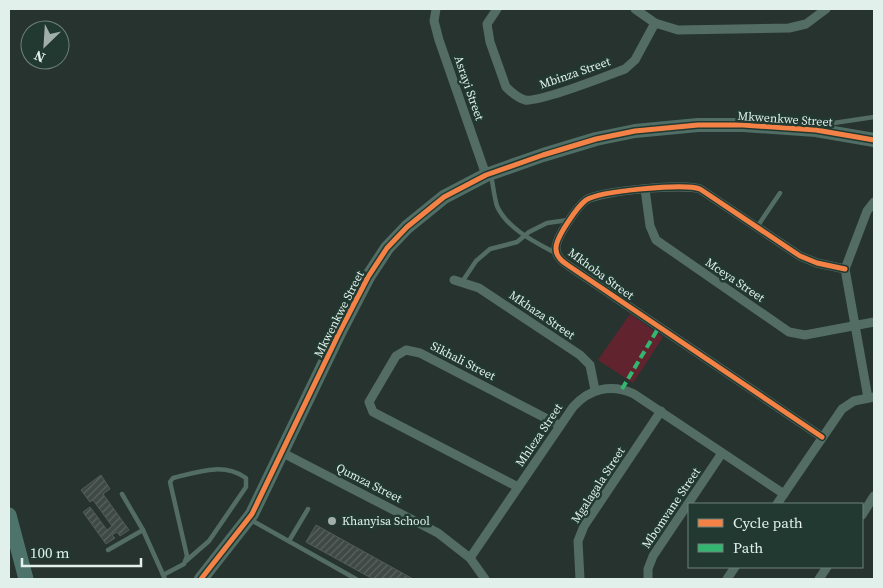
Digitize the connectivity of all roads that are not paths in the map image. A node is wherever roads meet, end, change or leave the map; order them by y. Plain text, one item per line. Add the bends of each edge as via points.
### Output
1 (436, 9) edge
2 (497, 9) edge
3 (635, 9) edge
4 (826, 9) edge
5 (655, 23) junction
6 (874, 117) edge
7 (804, 129) junction
8 (874, 140) edge
9 (488, 174) junction
10 (644, 189) junction
11 (780, 193) dead end
12 (874, 202) edge
13 (570, 220) junction
14 (757, 227) junction
15 (525, 236) junction
16 (558, 255) junction
17 (845, 270) junction
18 (458, 281) joint
19 (874, 322) edge
20 (855, 326) junction
21 (595, 390) junction
22 (871, 398) edge
23 (661, 411) junction
24 (559, 425) junction
25 (822, 437) junction
26 (281, 452) junction
27 (722, 453) junction
28 (518, 487) junction
29 (122, 494) dead end
30 (784, 494) junction
31 (874, 496) edge
32 (689, 503) edge
33 (778, 503) edge
34 (688, 504) edge
35 (308, 509) dead end
36 (863, 513) edge
37 (9, 515) edge
38 (250, 519) junction
39 (143, 530) junction
40 (289, 541) junction
41 (108, 550) dead end
42 (470, 558) junction
43 (186, 560) junction
44 (734, 568) edge
45 (826, 568) edge
46 (164, 577) edge
47 (205, 578) edge
48 (26, 579) edge
49 (356, 579) edge
50 (486, 579) edge
51 (580, 579) edge
52 (648, 579) edge
53 (727, 579) edge
54 (819, 579) edge

1 - 9 street, Asrayi Street via 437,34
2 - 5 street, Mbinza Street via 487,24 490,42 506,87 526,100 625,69 635,60
3 - 5 street
4 - 5 street via 806,24 789,28 678,30
6 - 7 lane
7 - 8 street, Mkwenkwe Street
7 - 9 street, Mkwenkwe Street via 698,125 635,131 596,139
9 - 15 lane via 502,214
9 - 26 street, Mkwenkwe Street via 427,209 387,248 351,308
10 - 13 street, Mkhoba Street via 592,198 581,205
10 - 14 street, Mkhoba Street via 693,186
10 - 20 street, Mceya Street via 650,226 656,240 789,332 805,335
11 - 14 lane
12 - 17 street via 867,211
13 - 15 lane via 546,223
13 - 16 street, Mkhoba Street via 556,244
14 - 17 street, Mkhoba Street via 808,261
15 - 16 lane
15 - 18 lane via 517,242 490,249
16 - 25 street, Mkhoba Street via 569,266
17 - 20 street
18 - 21 street, Mkhaza Street via 479,288 586,360
19 - 20 street, Mceya Street
20 - 22 street
21 - 23 street via 626,390
21 - 24 street, Mhleza Street via 580,399
22 - 25 street via 854,401 842,409
23 - 27 street
23 - 51 street, Mgalagala Street via 584,526 578,541
24 - 28 street, Mhleza Street
24 - 28 street, Sikhali Street via 420,353 406,350 396,356 370,402 373,412
25 - 30 street
26 - 38 street, Mkwenkwe Street
26 - 42 street, Qumza Street via 433,530
27 - 30 street
27 - 32 street, Mbomvane Street
28 - 42 street, Mhleza Street
29 - 39 lane
30 - 33 street
31 - 36 street
34 - 52 street, Mbomvane Street via 653,556
35 - 40 lane
37 - 48 main road
38 - 40 lane
38 - 47 street, Mkwenkwe Street
39 - 41 lane
39 - 46 lane
40 - 49 lane
42 - 50 street, Qumza Street
43 - 43 lane via 170,482 173,478 207,469 237,472 246,478 246,487 209,541
43 - 46 lane
44 - 53 street
45 - 54 street

